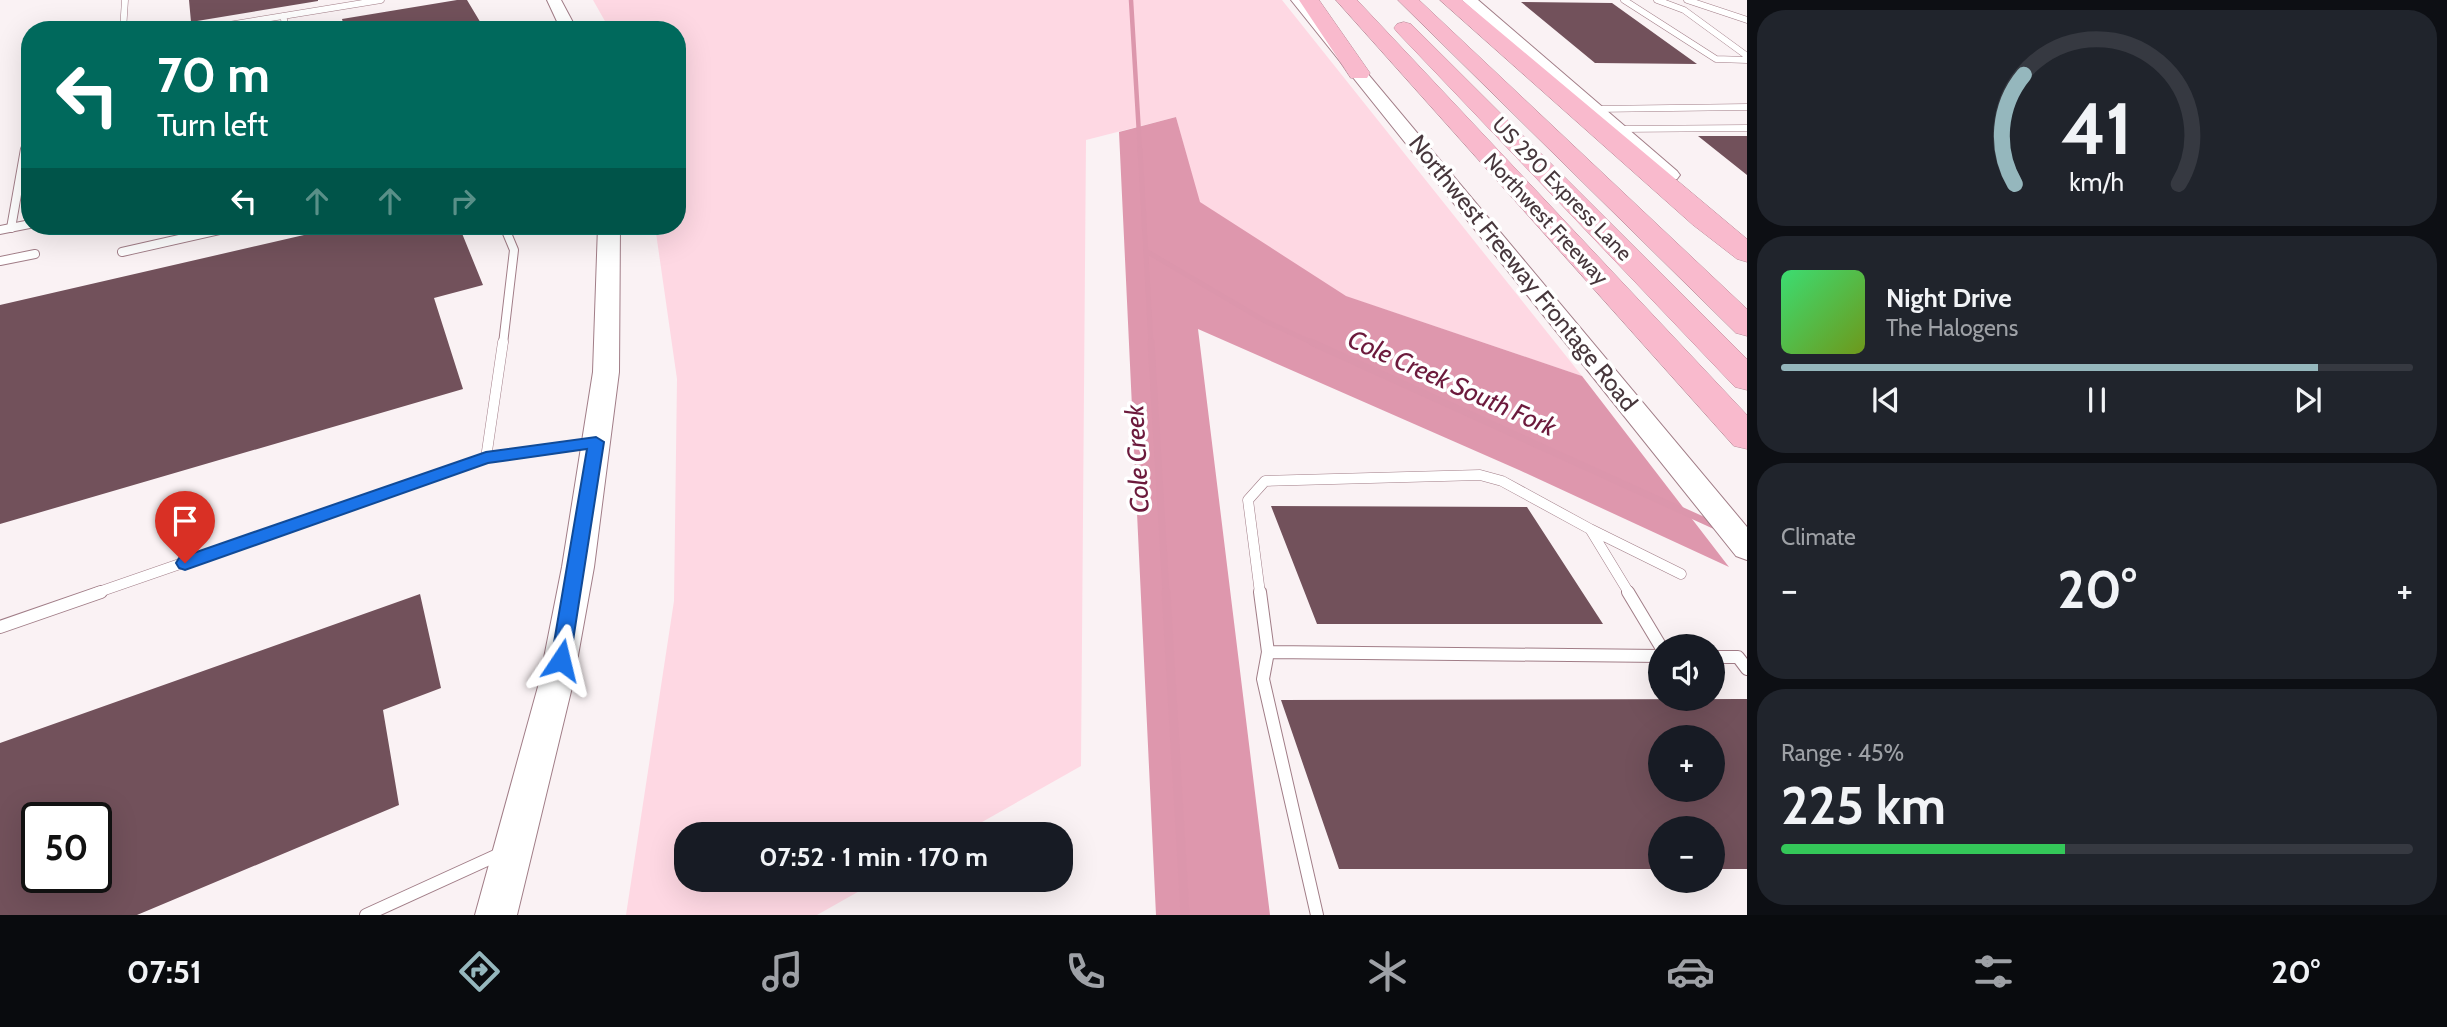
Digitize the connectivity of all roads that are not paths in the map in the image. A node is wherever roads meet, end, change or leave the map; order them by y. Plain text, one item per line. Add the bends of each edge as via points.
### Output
1 (125, 0) edge
2 (381, 0) edge
3 (554, 0) edge
4 (1298, 0) edge
5 (1309, 0) edge
6 (1346, 0) edge
7 (1377, 0) edge
8 (1408, 0) edge
9 (1450, 0) edge
10 (1469, 0) edge
11 (1624, 0) edge
12 (1657, 0) edge
13 (1687, 0) edge
14 (283, 16) junction
15 (1747, 20) edge
16 (124, 21) edge
17 (253, 21) edge
18 (284, 21) edge
19 (564, 21) edge
20 (1747, 58) edge
21 (1359, 73) junction
22 (1747, 107) edge
23 (1595, 109) junction
24 (1747, 128) edge
25 (1617, 129) junction
26 (21, 163) edge
27 (5, 229) edge
28 (197, 235) edge
29 (508, 235) edge
30 (609, 235) edge
31 (1747, 244) edge
32 (122, 252) dead end
33 (1747, 253) edge
34 (36, 254) dead end
35 (0, 261) edge
36 (1747, 326) edge
37 (1747, 379) edge
38 (1747, 438) edge
39 (596, 442) junction
40 (486, 458) junction
41 (1590, 529) junction
42 (1747, 548) edge
43 (1681, 574) dead end
44 (0, 627) edge
45 (1653, 634) edge
46 (1268, 652) junction
47 (1648, 656) edge
48 (1725, 657) edge
49 (1747, 669) edge
50 (514, 847) junction
51 (366, 915) edge
52 (496, 915) edge
53 (1317, 915) edge

1 - 16 lane
2 - 14 lane
3 - 19 main road
4 - 21 main road, Northwest Freeway Frontage Road
5 - 21 highway
6 - 38 highway, Northwest Freeway
7 - 37 highway, US 290 Express Lane
8 - 36 highway
9 - 33 highway
10 - 23 main road
11 - 20 lane via 1716,59
12 - 20 lane via 1685,10
13 - 15 lane
14 - 17 lane
14 - 18 lane
21 - 42 main road, Northwest Freeway Frontage Road
22 - 23 lane
23 - 25 main road
24 - 25 lane
25 - 31 main road
26 - 27 lane
28 - 32 lane
29 - 40 lane via 514,250
30 - 39 main road via 606,372
34 - 35 lane
39 - 40 lane
39 - 50 main road via 556,683
40 - 44 lane
41 - 43 lane
41 - 45 lane
41 - 46 lane via 1493,477 1265,481 1248,500
46 - 47 lane
46 - 53 lane via 1263,679
48 - 49 lane via 1738,657
50 - 51 lane
50 - 52 main road

